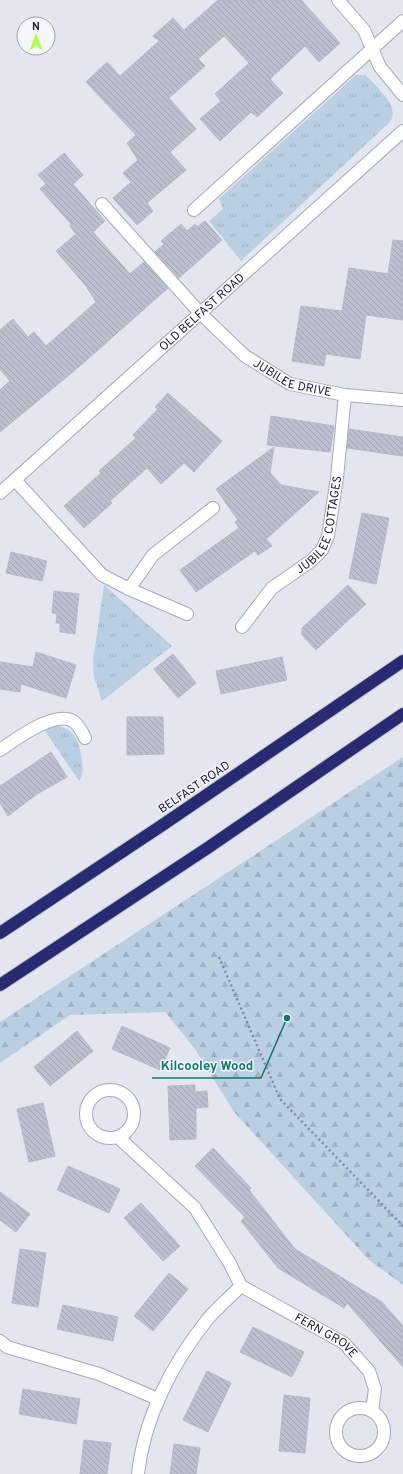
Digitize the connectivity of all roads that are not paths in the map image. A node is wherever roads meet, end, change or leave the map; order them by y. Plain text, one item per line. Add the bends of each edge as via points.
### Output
1 (338, 0) edge
2 (403, 21) edge
3 (371, 50) junction
4 (403, 94) edge
5 (403, 131) edge
6 (102, 204) dead end
7 (194, 210) dead end
8 (200, 313) junction
9 (345, 395) junction
10 (403, 400) edge
11 (15, 480) junction
12 (0, 493) edge
13 (213, 508) dead end
14 (129, 589) junction
15 (187, 614) dead end
16 (242, 627) dead end
17 (403, 661) edge
18 (403, 714) edge
19 (85, 738) dead end
20 (1, 746) edge
21 (0, 933) edge
22 (0, 985) edge
23 (118, 1137) dead end
24 (241, 1286) junction
25 (0, 1341) edge
26 (158, 1398) junction
27 (372, 1411) dead end
28 (138, 1474) edge

1 - 3 street via 364,30
2 - 3 street
3 - 4 street via 380,67
3 - 7 street
5 - 8 street, OLD BELFAST ROAD
6 - 8 street, JUBILEE DRIVE
8 - 9 street, JUBILEE DRIVE via 245,356 290,384
8 - 11 street, OLD BELFAST ROAD
9 - 10 street, JUBILEE DRIVE
9 - 16 street, JUBILEE COTTAGES via 337,478 328,536 322,550 311,561 272,588
11 - 12 street, OLD BELFAST ROAD
11 - 14 street via 102,575
13 - 14 street via 153,555
14 - 15 street
17 - 21 highway, BELFAST ROAD
18 - 22 highway via 209,847
19 - 20 street via 80,728 72,721 52,720
23 - 24 street via 195,1208
24 - 26 street via 207,1320
24 - 27 street, FERN GROVE via 344,1343 369,1372 375,1389
25 - 26 street via 7,1348 99,1374
26 - 28 street via 140,1456

